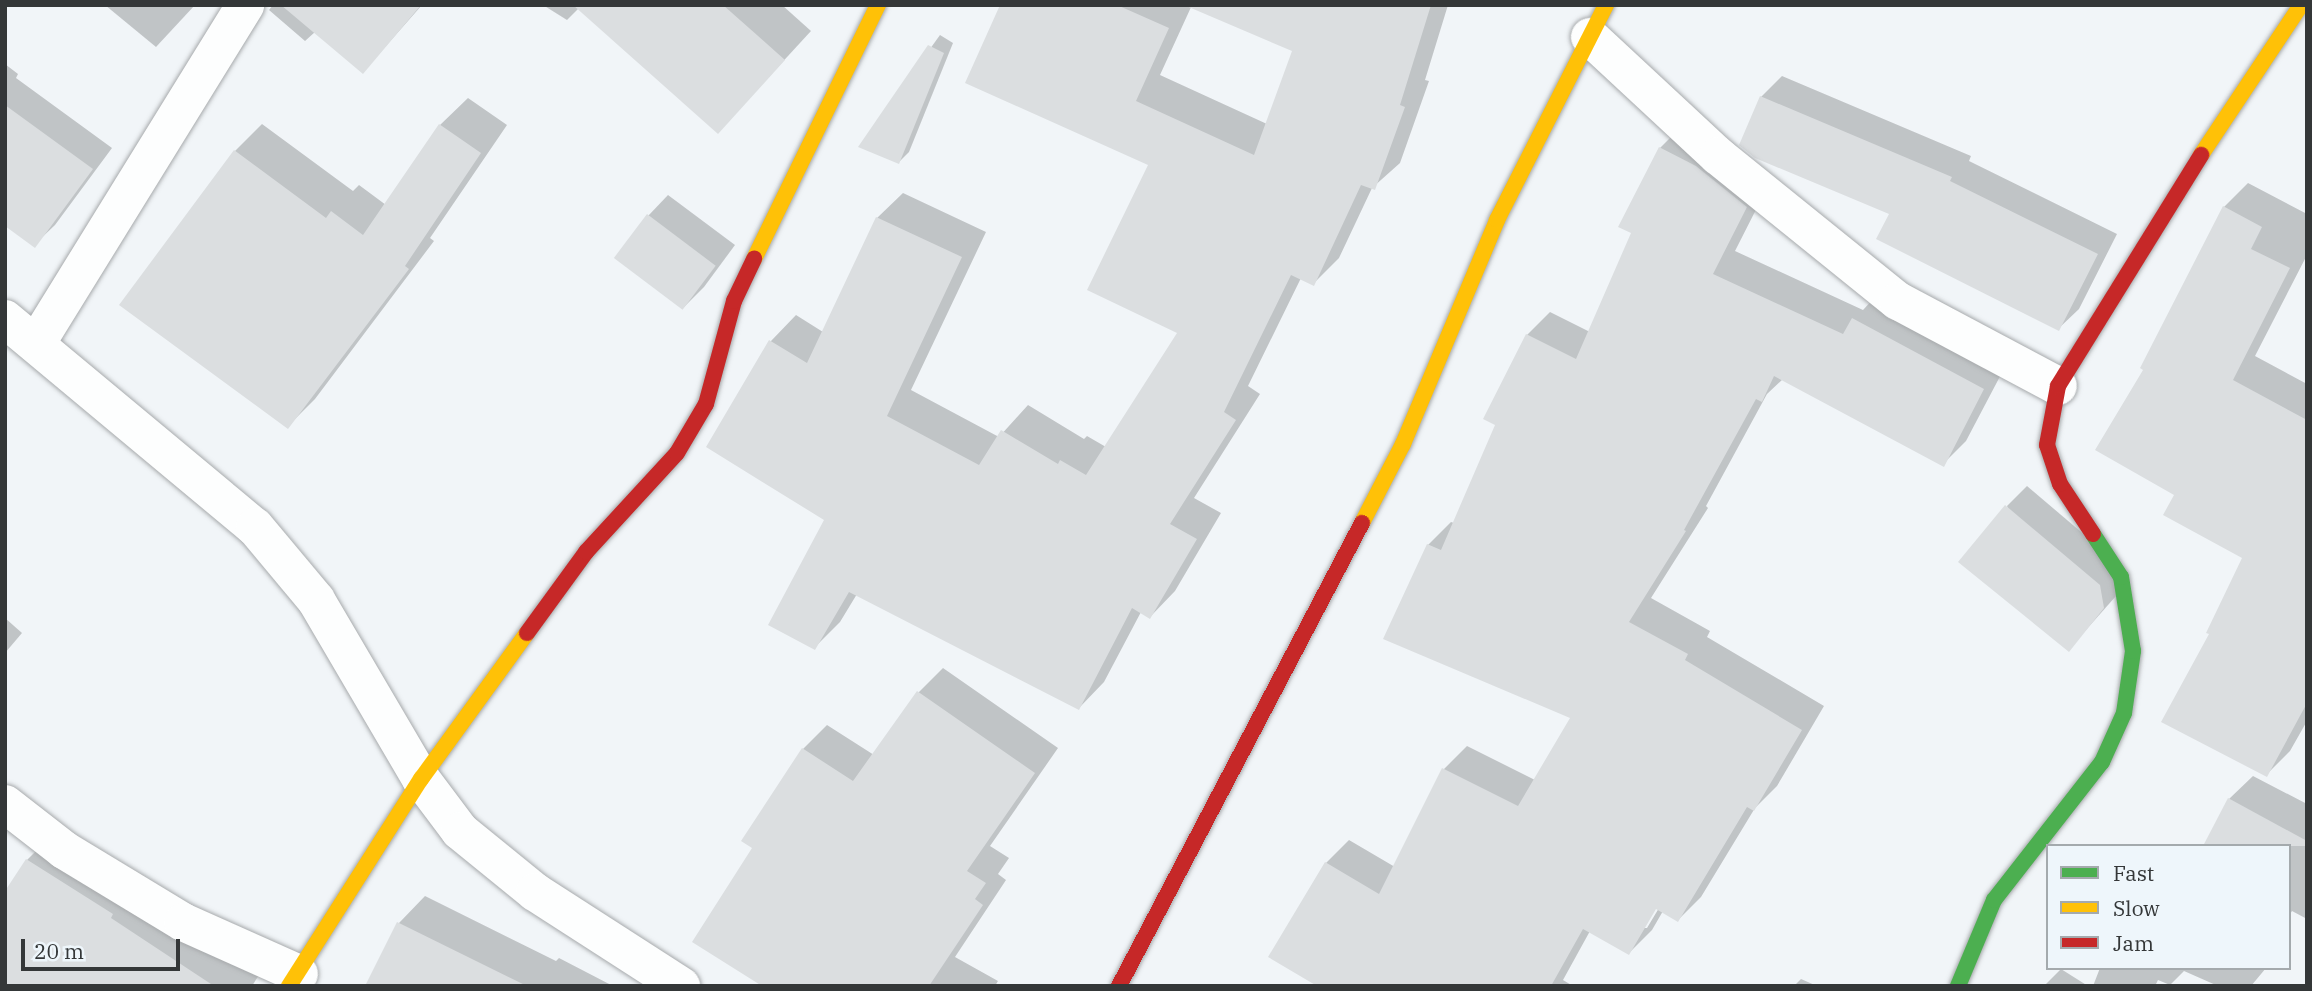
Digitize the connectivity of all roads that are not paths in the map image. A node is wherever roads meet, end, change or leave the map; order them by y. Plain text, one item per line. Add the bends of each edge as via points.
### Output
1 (245, 5) edge
2 (878, 5) edge
3 (2301, 5) edge
4 (1598, 21) edge
5 (5, 319) edge
6 (36, 344) junction
7 (2058, 386) junction
8 (421, 779) junction
9 (5, 804) edge
10 (294, 980) edge
11 (681, 986) edge
12 (1119, 986) edge
13 (1958, 986) edge

1 - 6 street
2 - 8 street via 734,301 706,404 677,453 586,552
3 - 7 street
4 - 7 street via 1718,156 1898,301
4 - 12 street via 1497,220 1403,444
5 - 6 street
6 - 8 street via 255,527 316,600
7 - 13 street via 2047,445 2060,484 2121,577 2133,651 2124,713 2102,762 1994,900
8 - 10 street
8 - 11 street via 460,831 535,892
9 - 10 street via 64,850 183,922

